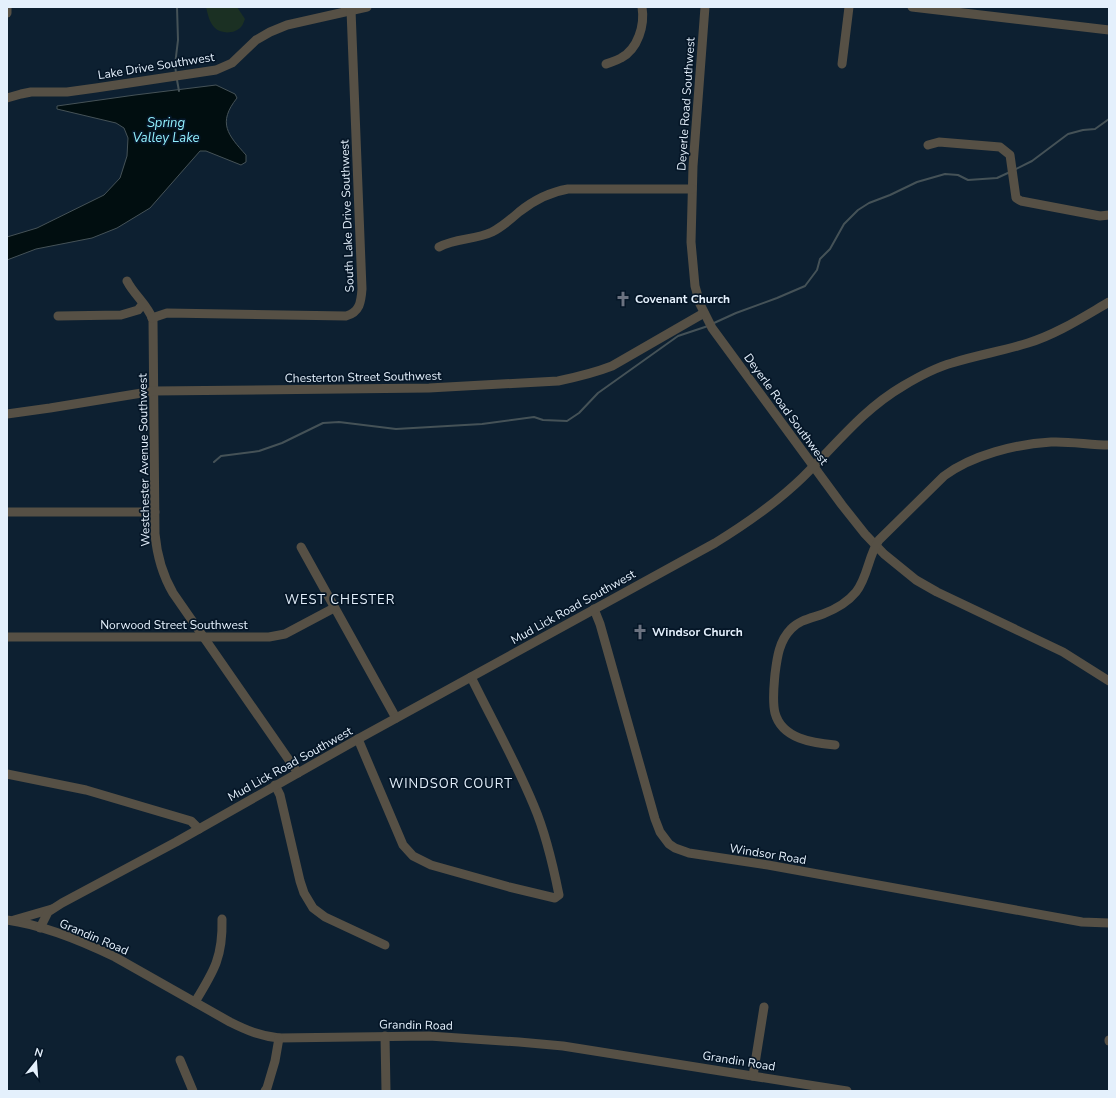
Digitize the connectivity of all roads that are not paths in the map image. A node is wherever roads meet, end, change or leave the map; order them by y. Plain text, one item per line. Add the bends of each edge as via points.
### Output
1 (7, 7) edge
2 (367, 7) edge
3 (642, 7) edge
4 (705, 7) edge
5 (850, 7) edge
6 (912, 7) edge
7 (351, 10) junction
8 (7, 13) edge
9 (1109, 30) edge
10 (606, 64) dead end
11 (842, 64) dead end
12 (7, 98) edge
13 (928, 145) dead end
14 (692, 189) junction
15 (1109, 215) edge
16 (439, 247) dead end
17 (127, 281) dead end
18 (1109, 302) edge
19 (143, 304) junction
20 (58, 316) dead end
21 (152, 318) junction
22 (707, 320) junction
23 (154, 391) junction
24 (7, 414) edge
25 (1109, 445) edge
26 (813, 466) junction
27 (7, 512) edge
28 (155, 512) junction
29 (875, 546) junction
30 (301, 547) dead end
31 (334, 608) junction
32 (594, 609) junction
33 (7, 637) edge
34 (203, 637) junction
35 (471, 677) junction
36 (1109, 681) edge
37 (396, 718) junction
38 (358, 739) junction
39 (835, 745) dead end
40 (298, 773) junction
41 (7, 774) edge
42 (275, 786) junction
43 (199, 829) junction
44 (53, 908) junction
45 (10, 920) edge
46 (222, 920) dead end
47 (1109, 923) edge
48 (40, 928) junction
49 (385, 945) dead end
50 (195, 1002) junction
51 (764, 1007) dead end
52 (385, 1036) junction
53 (279, 1038) junction
54 (180, 1060) dead end
55 (753, 1076) junction
56 (808, 1088) edge
57 (193, 1091) edge
58 (265, 1091) edge
59 (386, 1091) edge
60 (847, 1091) edge

1 - 8 street
2 - 7 street, Lake Drive Southwest
3 - 10 street via 639,38 630,51
4 - 14 street, Deyerle Road Southwest
5 - 11 street
6 - 9 street
7 - 12 street, Lake Drive Southwest via 287,25 270,32 256,40 232,63 216,70 82,90 31,92
7 - 21 street, South Lake Drive Southwest via 362,289 358,308 346,316 167,313
13 - 15 street via 939,142 1000,147 1010,155 1016,198 1100,216
14 - 16 street via 561,190 540,198 501,228 476,237 455,240
14 - 22 street, Deyerle Road Southwest via 692,269
17 - 19 street, Westchester Avenue Southwest
18 - 26 street, Mud Lick Road Southwest via 1043,338 951,363 921,376 869,410
19 - 20 street via 138,310 121,315
19 - 21 street, Westchester Avenue Southwest
21 - 23 street, Westchester Avenue Southwest
22 - 23 street, Chesterton Street Southwest via 612,366 591,374 558,380 428,388
22 - 26 street, Deyerle Road Southwest
23 - 24 street, Chesterton Street Southwest
23 - 28 street, Westchester Avenue Southwest
25 - 29 street via 1035,443 974,459 944,476
26 - 29 street, Deyerle Road Southwest
26 - 32 street, Mud Lick Road Southwest via 784,494 741,527
27 - 28 street
28 - 34 street, Westchester Avenue Southwest via 156,541 162,570 173,593
29 - 36 street, Deyerle Road Southwest via 920,582 937,592 1057,649
29 - 39 street via 860,586 850,599 794,626 785,636 777,656 774,705 781,725 798,738
30 - 31 street
31 - 34 street, Norwood Street Southwest via 278,636
31 - 37 street
32 - 35 street, Mud Lick Road Southwest
32 - 47 street, Windsor Road via 655,819 664,839 675,848 689,853 768,865 1036,915
33 - 34 street, Norwood Street Southwest
34 - 40 street, Westchester Avenue Southwest
35 - 37 street, Mud Lick Road Southwest
35 - 38 street via 535,807 551,861 558,897 502,885 431,865 413,856 403,845
37 - 38 street, Mud Lick Road Southwest
38 - 40 street, Mud Lick Road Southwest
40 - 42 street, Mud Lick Road Southwest
41 - 43 street via 99,794 191,821
42 - 43 street, Mud Lick Road Southwest
42 - 49 street via 280,795 300,881 309,902 325,917
43 - 44 street, Mud Lick Road Southwest
44 - 45 street
44 - 48 street, Mud Lick Road Southwest
45 - 48 street, Grandin Road
46 - 50 street via 220,954 211,976
48 - 50 street, Grandin Road via 110,954
50 - 53 street, Grandin Road via 249,1031
51 - 55 street
52 - 53 street, Grandin Road
52 - 55 street, Grandin Road via 466,1038 539,1044
52 - 59 street
53 - 58 street via 275,1061
54 - 57 street
55 - 56 street, Grandin Road
56 - 60 street, Grandin Road

